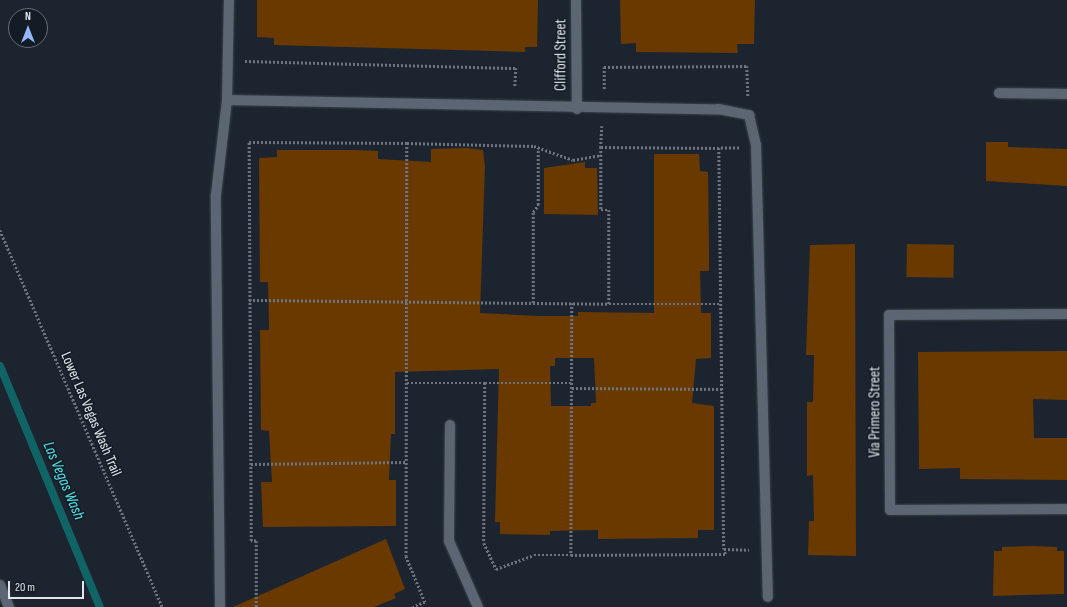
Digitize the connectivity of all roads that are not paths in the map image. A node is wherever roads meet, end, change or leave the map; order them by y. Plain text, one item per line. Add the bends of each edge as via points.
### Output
1 (229, 0) edge
2 (576, 0) edge
3 (999, 93) dead end
4 (1067, 94) edge
5 (227, 100) junction
6 (576, 109) junction
7 (1067, 314) edge
8 (450, 425) dead end
9 (1067, 509) edge
10 (0, 585) edge
11 (768, 597) dead end
12 (9, 607) edge
13 (220, 607) edge
14 (478, 607) edge

1 - 5 street
2 - 6 street, Clifford Street
3 - 4 street
5 - 6 street
5 - 13 street via 216,195
6 - 11 street via 718,109 749,115 756,148
7 - 9 street, Via Primero Street via 889,315 890,510
8 - 14 street via 449,540
10 - 12 street

